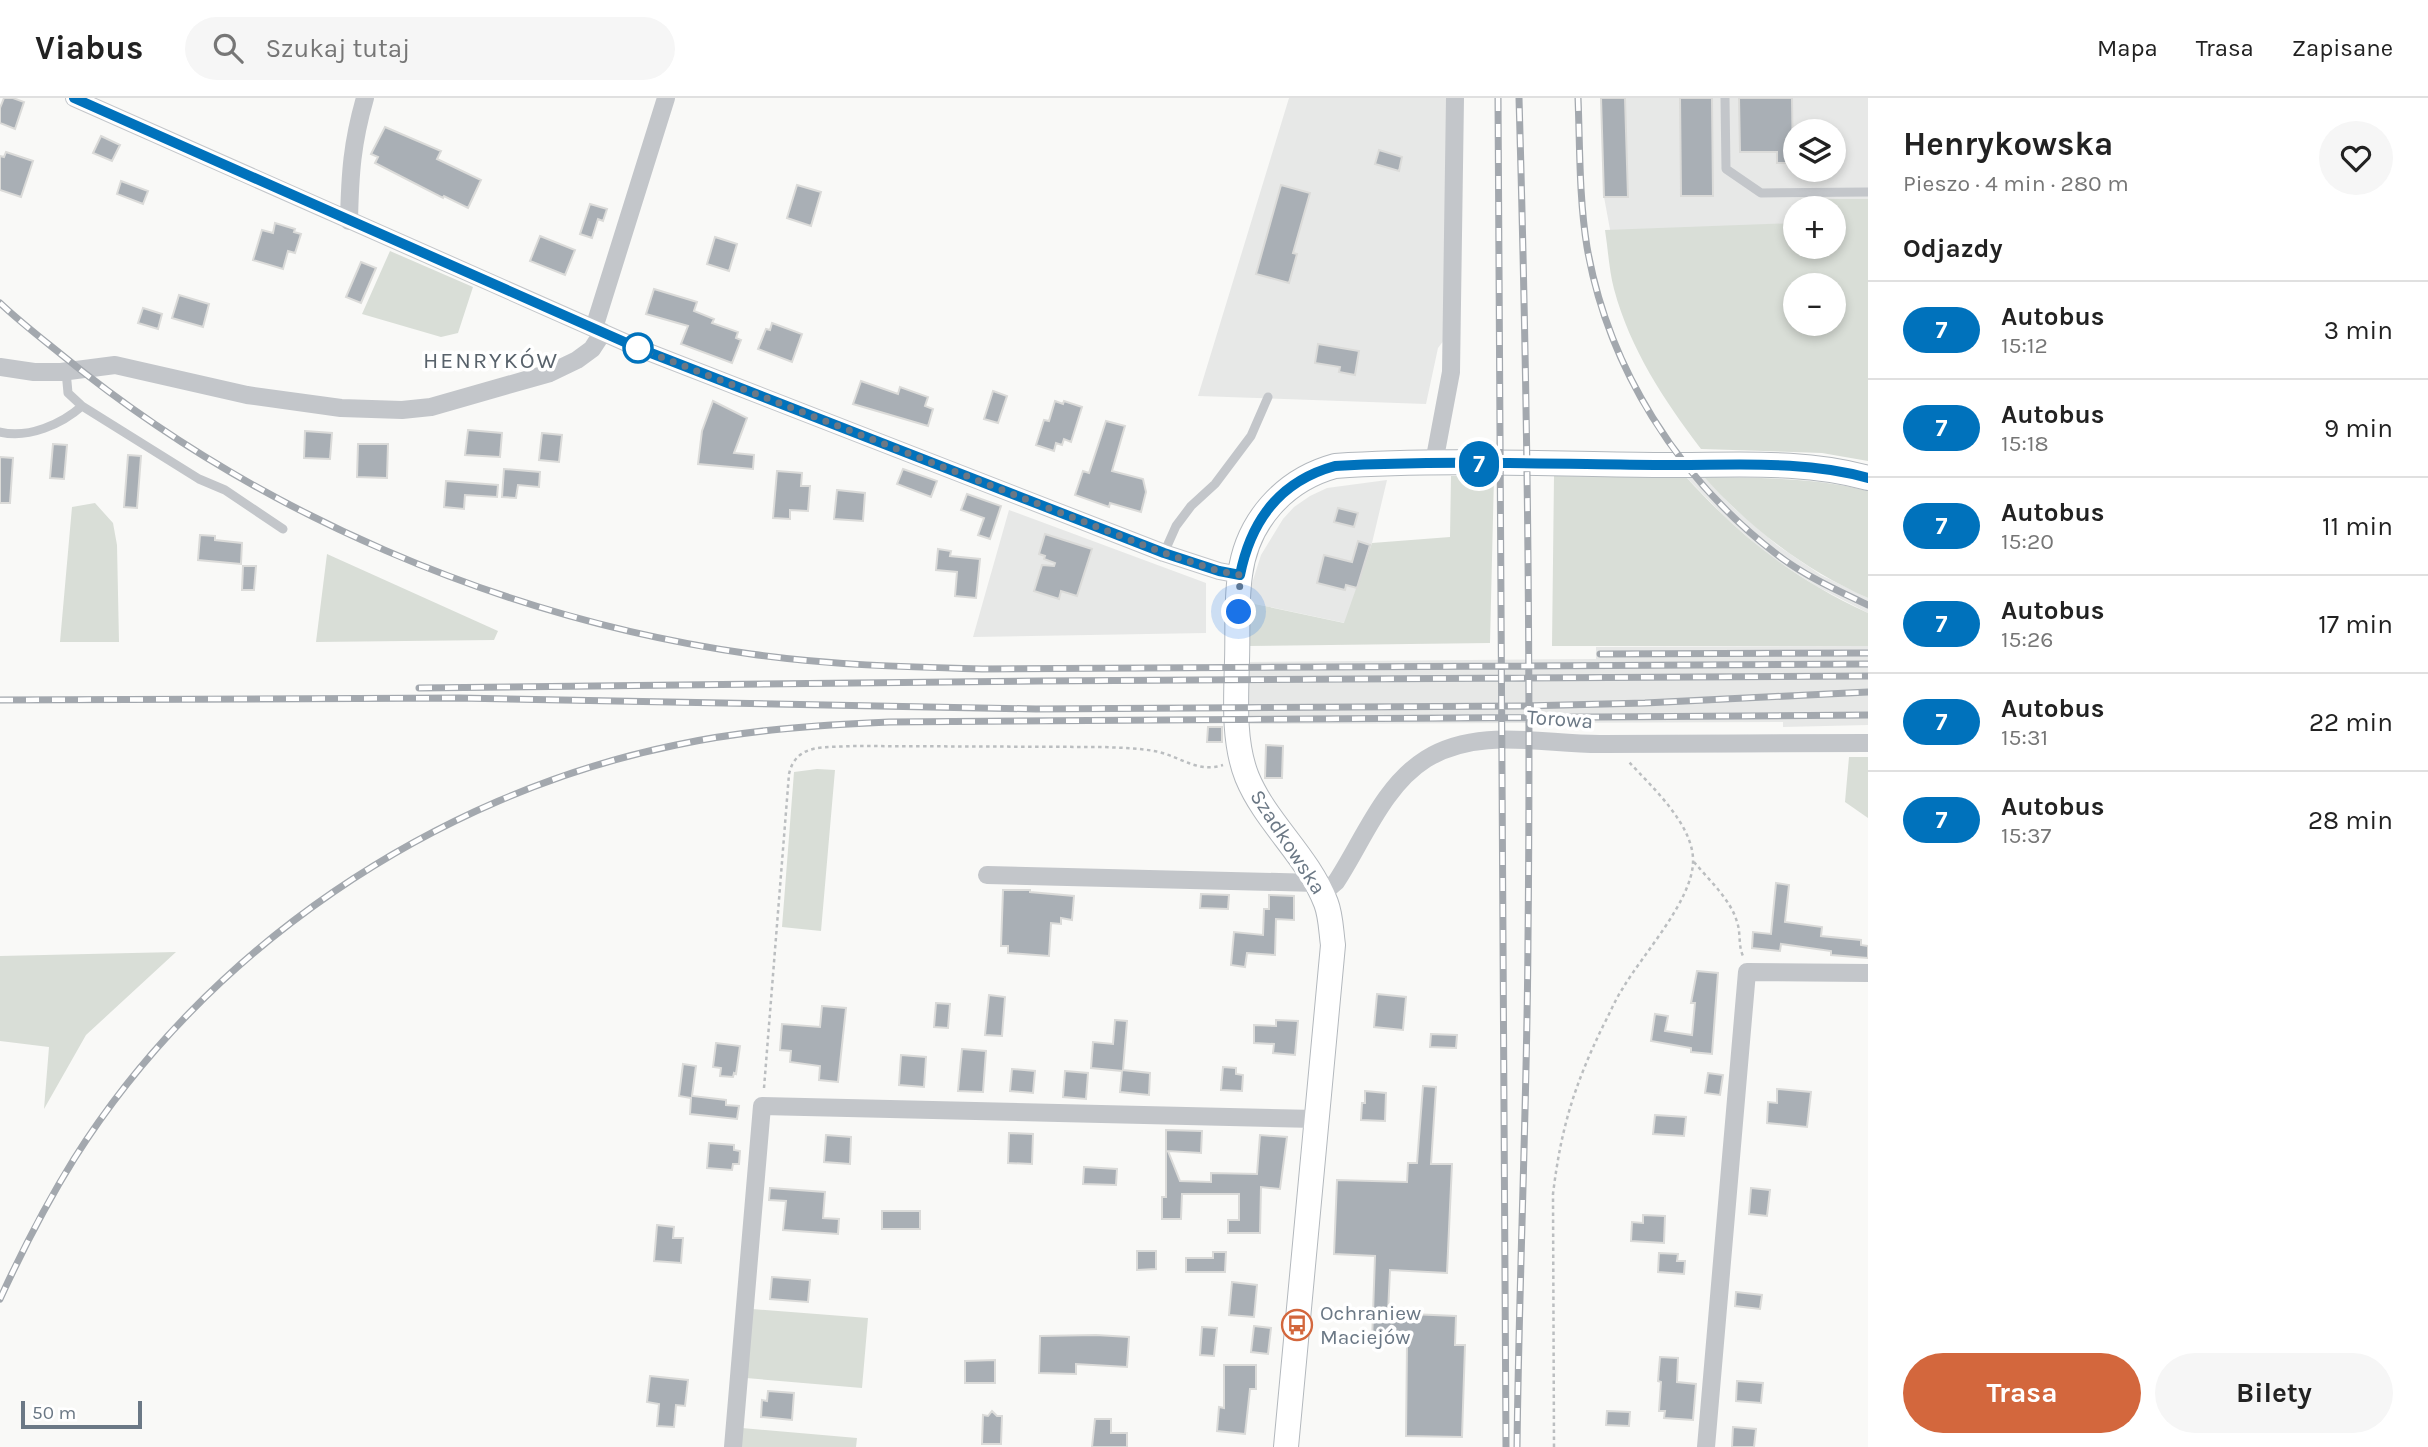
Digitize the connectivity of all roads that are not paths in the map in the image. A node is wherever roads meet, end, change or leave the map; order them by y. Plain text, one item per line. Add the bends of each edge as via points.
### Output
1 (74, 98) edge
2 (365, 98) edge
3 (666, 98) edge
4 (1455, 98) edge
5 (1725, 98) edge
6 (1868, 192) edge
7 (349, 221) junction
8 (599, 330) junction
9 (0, 367) edge
10 (66, 372) junction
11 (1268, 397) dead end
12 (82, 406) junction
13 (0, 432) edge
14 (1436, 464) junction
15 (1868, 478) edge
16 (283, 529) dead end
17 (1164, 553) junction
18 (1240, 575) junction
19 (1868, 743) edge
20 (987, 875) dead end
21 (1323, 898) junction
22 (1868, 973) edge
23 (1316, 1119) junction
24 (733, 1447) edge
25 (1286, 1447) edge
26 (1706, 1447) edge

1 - 7 street
2 - 7 street via 353,146
3 - 8 street
4 - 14 street via 1451,372
5 - 6 lane via 1726,169 1761,192
7 - 8 street
8 - 10 street via 592,349 551,373 431,407 402,410 341,408 247,395 115,365
8 - 17 street
9 - 10 street
10 - 12 lane via 68,393
11 - 17 lane via 1251,436 1176,526
12 - 13 lane via 66,420 29,432
12 - 16 lane
14 - 15 street, Szadkowska via 1767,465 1823,468
14 - 18 street, Szadkowska via 1335,466 1295,482 1257,525
17 - 18 street
18 - 21 street, Szadkowska via 1240,757 1261,807
19 - 21 street, Torowa via 1582,744 1514,738 1446,748 1399,782
20 - 21 street
21 - 23 street via 1333,954
22 - 26 street via 1746,972
23 - 24 street via 762,1106
23 - 25 street

